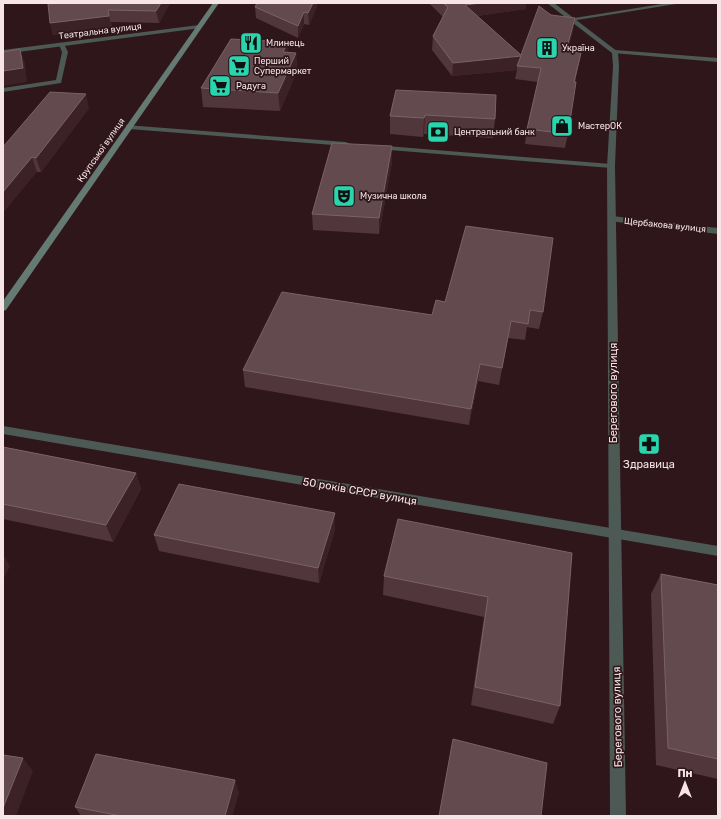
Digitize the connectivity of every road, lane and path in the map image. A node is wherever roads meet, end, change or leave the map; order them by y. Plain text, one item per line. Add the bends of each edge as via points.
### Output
1 (216, 3) edge
2 (550, 3) edge
3 (679, 3) edge
4 (570, 20) junction
5 (199, 27) junction
6 (62, 45) junction
7 (3, 52) edge
8 (615, 52) junction
9 (718, 60) edge
10 (3, 90) edge
11 (129, 127) junction
12 (356, 145) edge
13 (371, 146) edge
14 (611, 166) junction
15 (612, 219) junction
16 (718, 230) edge
17 (3, 308) edge
18 (3, 430) edge
19 (614, 534) junction
20 (718, 551) edge
21 (618, 816) edge

1 - 5 main road, Крупської вулиця
2 - 4 street
3 - 4 street
4 - 8 street
5 - 6 street, Театральна вулиця
5 - 11 main road, Крупської вулиця
6 - 7 street, Театральна вулиця
6 - 10 street via 65,52 59,82
8 - 9 street
8 - 14 street, Берегового вулиця
11 - 12 street
11 - 17 main road, Крупської вулиця
13 - 14 street
14 - 15 street, Берегового вулиця
15 - 16 street, Щербакова вулиця
15 - 19 street, Берегового вулиця
18 - 19 street, 50 років СРСР вулиця
19 - 20 street, 50 років СРСР вулиця
19 - 21 street, Берегового вулиця

